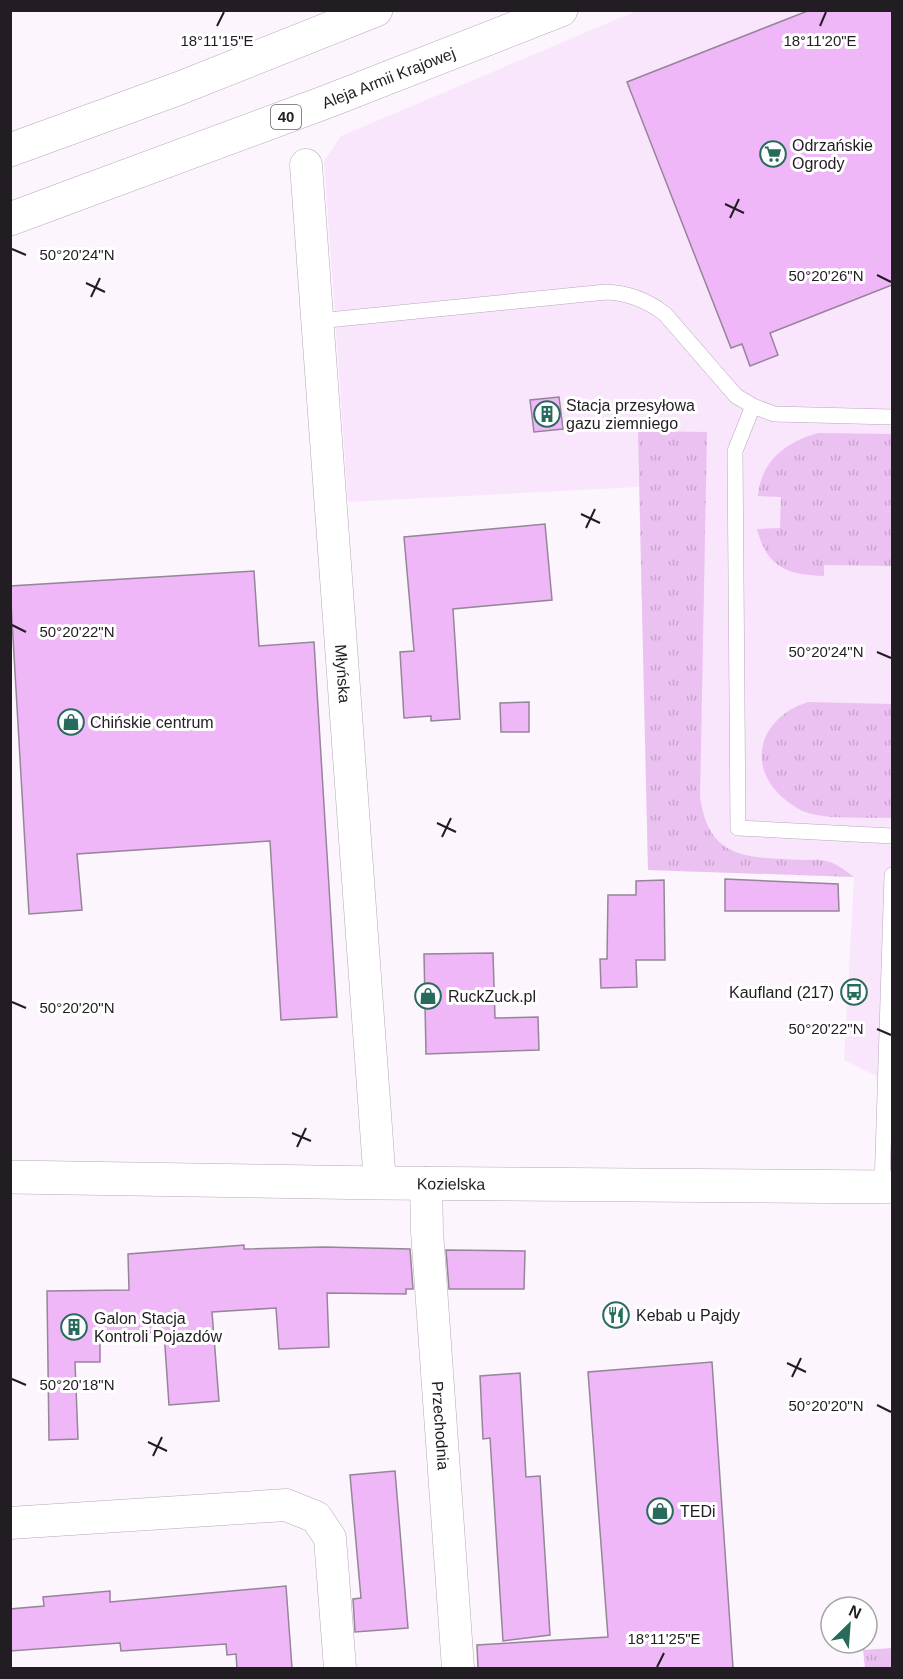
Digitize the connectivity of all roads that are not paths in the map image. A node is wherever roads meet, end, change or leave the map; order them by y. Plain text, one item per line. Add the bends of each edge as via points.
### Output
1 (376, 10) edge
2 (561, 10) edge
3 (331, 19) edge
4 (10, 150) edge
5 (306, 165) dead end
6 (10, 219) edge
7 (318, 321) junction
8 (753, 406) junction
9 (892, 417) edge
10 (892, 836) edge
11 (892, 875) edge
12 (10, 1177) edge
13 (426, 1183) junction
14 (380, 1184) junction
15 (887, 1187) edge
16 (10, 1523) edge
17 (340, 1668) edge
18 (458, 1668) edge

1 - 3 main road
2 - 6 main road, Aleja Armii Krajowej / 40
3 - 4 main road via 180,88
5 - 7 street, Młyńska
7 - 8 lane via 621,293 665,314 728,388
7 - 14 street, Młyńska
8 - 9 lane via 774,414
8 - 10 lane via 735,451 738,828
11 - 15 lane
12 - 14 main road, Kozielska
13 - 14 main road, Kozielska
13 - 15 main road, Kozielska
13 - 18 street, Przechodnia
16 - 17 street via 286,1505 316,1517 330,1538

